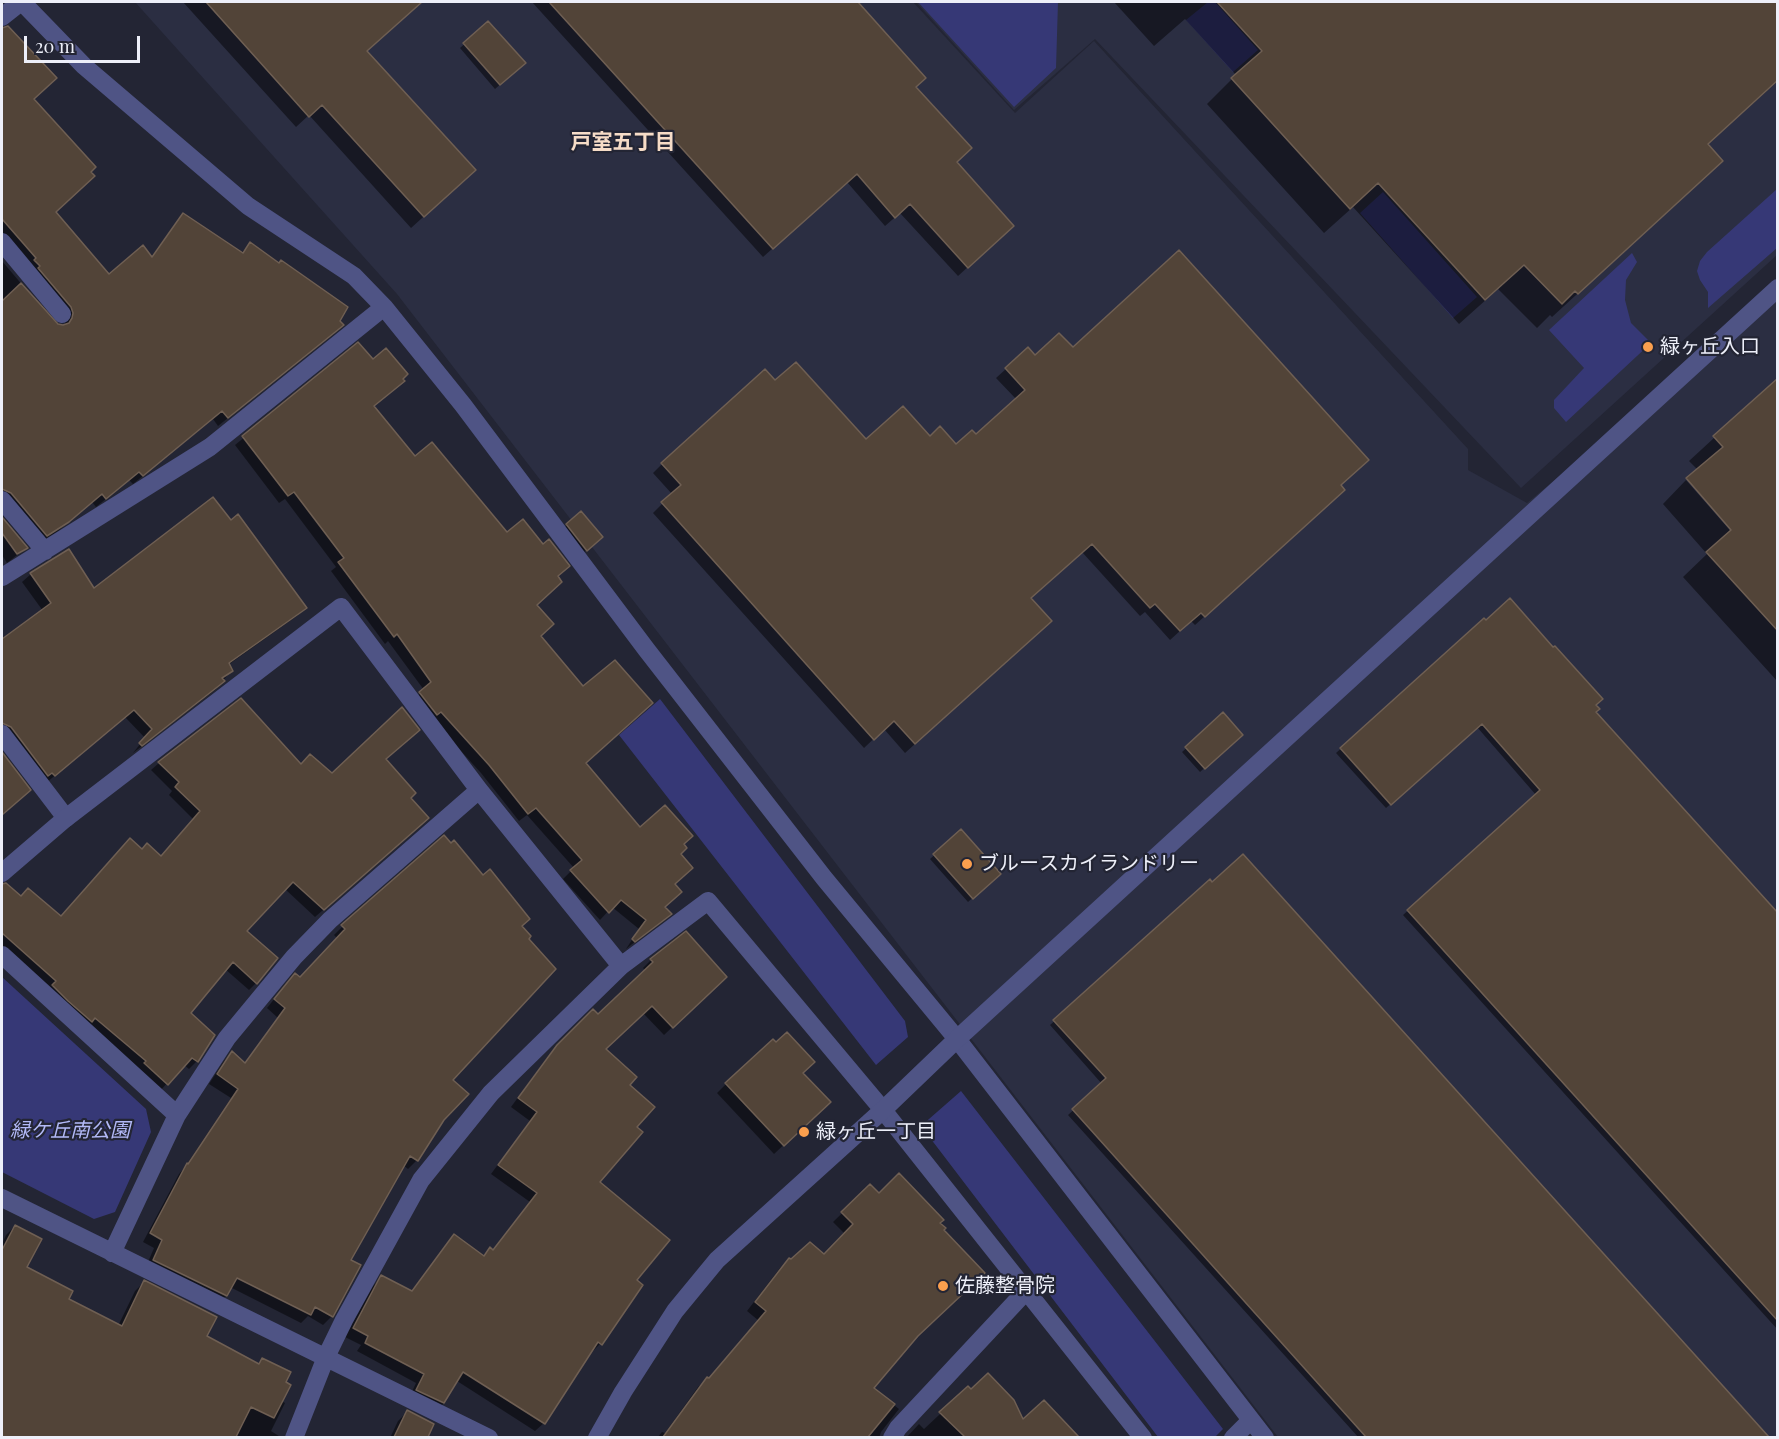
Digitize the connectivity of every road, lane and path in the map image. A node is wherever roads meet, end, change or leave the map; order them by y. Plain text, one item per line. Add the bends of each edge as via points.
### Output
1 (22, 2) edge
2 (2, 17) edge
3 (2, 243) edge
4 (1778, 288) edge
5 (384, 307) junction
6 (62, 314) dead end
7 (2, 500) edge
8 (45, 550) junction
9 (2, 577) edge
10 (2, 734) edge
11 (479, 790) junction
12 (66, 818) junction
13 (2, 873) edge
14 (2, 955) edge
15 (621, 966) junction
16 (957, 1039) junction
17 (883, 1110) junction
18 (177, 1115) junction
19 (2, 1198) edge
20 (112, 1253) junction
21 (1026, 1291) junction
22 (326, 1357) junction
23 (1251, 1420) junction
24 (294, 1437) edge
25 (489, 1437) edge
26 (597, 1437) edge
27 (892, 1437) edge
28 (1143, 1437) edge
29 (1233, 1437) edge
30 (1264, 1437) edge

1 - 2 street
1 - 5 street via 84,66 248,206 354,276
3 - 6 street
4 - 16 street
5 - 8 street via 210,447
5 - 16 street via 817,869
7 - 8 street
8 - 9 street
10 - 12 street
11 - 12 street via 341,607
11 - 15 street
11 - 18 street via 330,920 294,957 227,1038
12 - 13 street
14 - 18 street
15 - 17 street via 708,901
15 - 22 street via 491,1094 421,1180
16 - 17 street
16 - 23 street
17 - 21 street
17 - 26 street via 717,1260 675,1311
18 - 20 street
19 - 20 street
20 - 22 street
21 - 27 street
21 - 28 street
22 - 24 street
22 - 25 street
23 - 29 street
23 - 30 street

